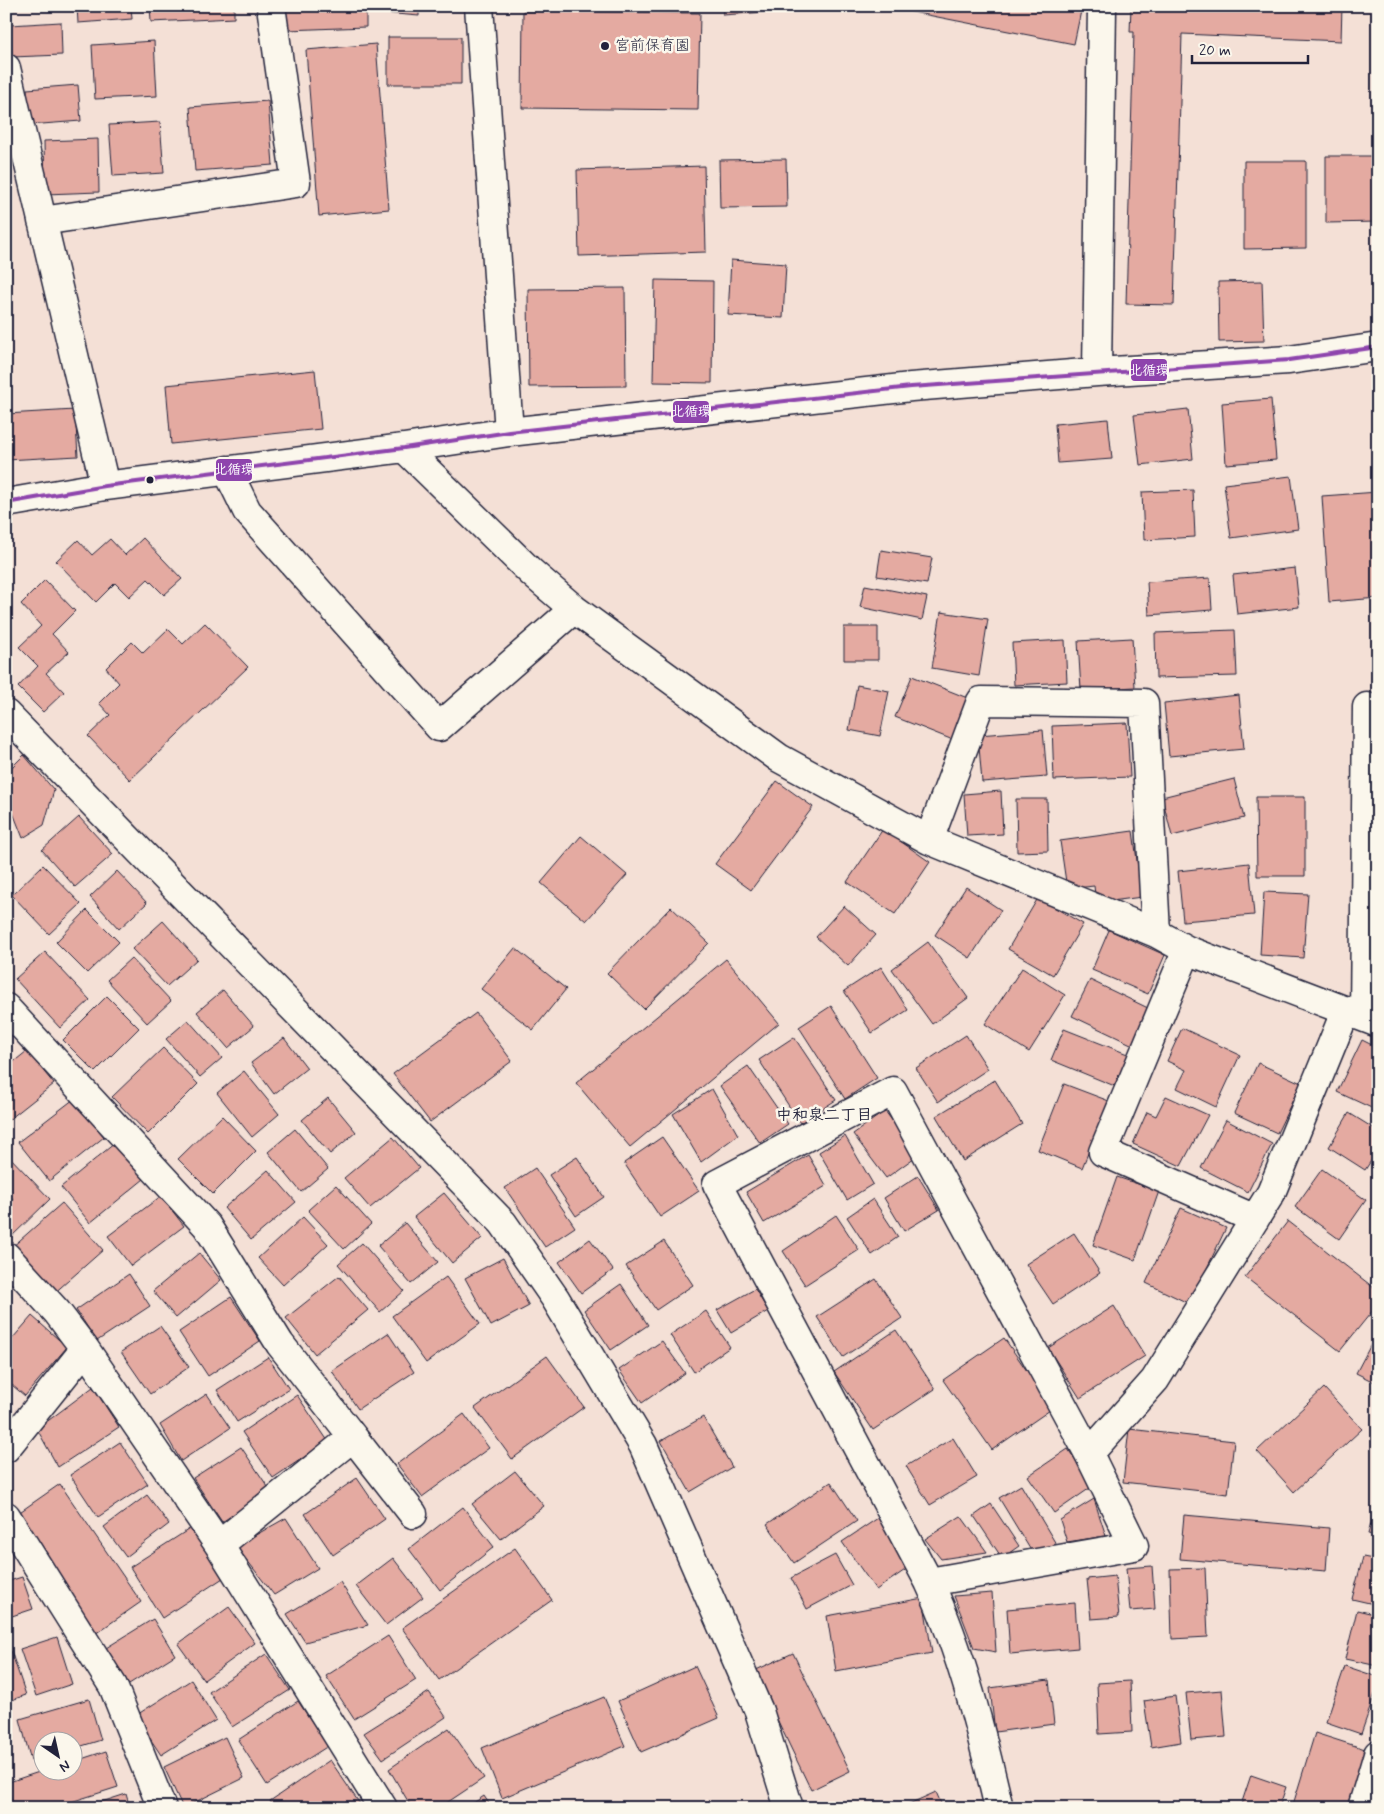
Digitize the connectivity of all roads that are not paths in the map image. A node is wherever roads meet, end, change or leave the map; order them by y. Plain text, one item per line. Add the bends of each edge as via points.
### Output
1 (271, 6) edge
2 (478, 6) edge
3 (1102, 6) edge
4 (6, 68) edge
5 (42, 221) junction
6 (1378, 347) edge
7 (1097, 372) junction
8 (509, 432) junction
9 (404, 448) junction
10 (227, 470) junction
11 (105, 486) junction
12 (6, 503) edge
13 (574, 609) junction
14 (1366, 707) dead end
15 (6, 714) edge
16 (929, 840) junction
17 (1156, 934) junction
18 (1187, 950) junction
19 (6, 1008) edge
20 (1362, 1017) edge
21 (1255, 1219) junction
22 (6, 1256) edge
23 (85, 1349) junction
24 (353, 1437) junction
25 (6, 1448) edge
26 (1089, 1454) junction
27 (413, 1514) dead end
28 (6, 1516) edge
29 (219, 1545) junction
30 (929, 1582) junction
31 (1378, 1754) edge
32 (162, 1808) edge
33 (383, 1808) edge
34 (789, 1808) edge
35 (999, 1808) edge
36 (1362, 1808) edge

1 - 5 street via 296,183
2 - 8 street
3 - 7 street
4 - 5 street
5 - 11 street
6 - 7 street via 1289,360
7 - 8 street via 911,386
8 - 9 street
9 - 10 street
9 - 13 street via 532,574
10 - 11 street
10 - 13 street via 247,511 439,728
11 - 12 street
13 - 16 street via 779,758
14 - 20 street
15 - 34 street via 503,1223 555,1298 643,1445 758,1711
16 - 17 street
16 - 17 street via 981,701 1144,703
17 - 18 street
18 - 20 street
18 - 21 street via 1103,1152
19 - 24 street via 207,1226 280,1344
20 - 21 street
21 - 26 street via 1155,1380
22 - 23 street via 57,1312
23 - 25 street
23 - 29 street
24 - 27 street
24 - 29 street
26 - 30 street via 1134,1546
26 - 30 street via 893,1091 718,1184
28 - 32 street via 113,1686
29 - 33 street
30 - 35 street via 945,1618 980,1731
31 - 36 street

